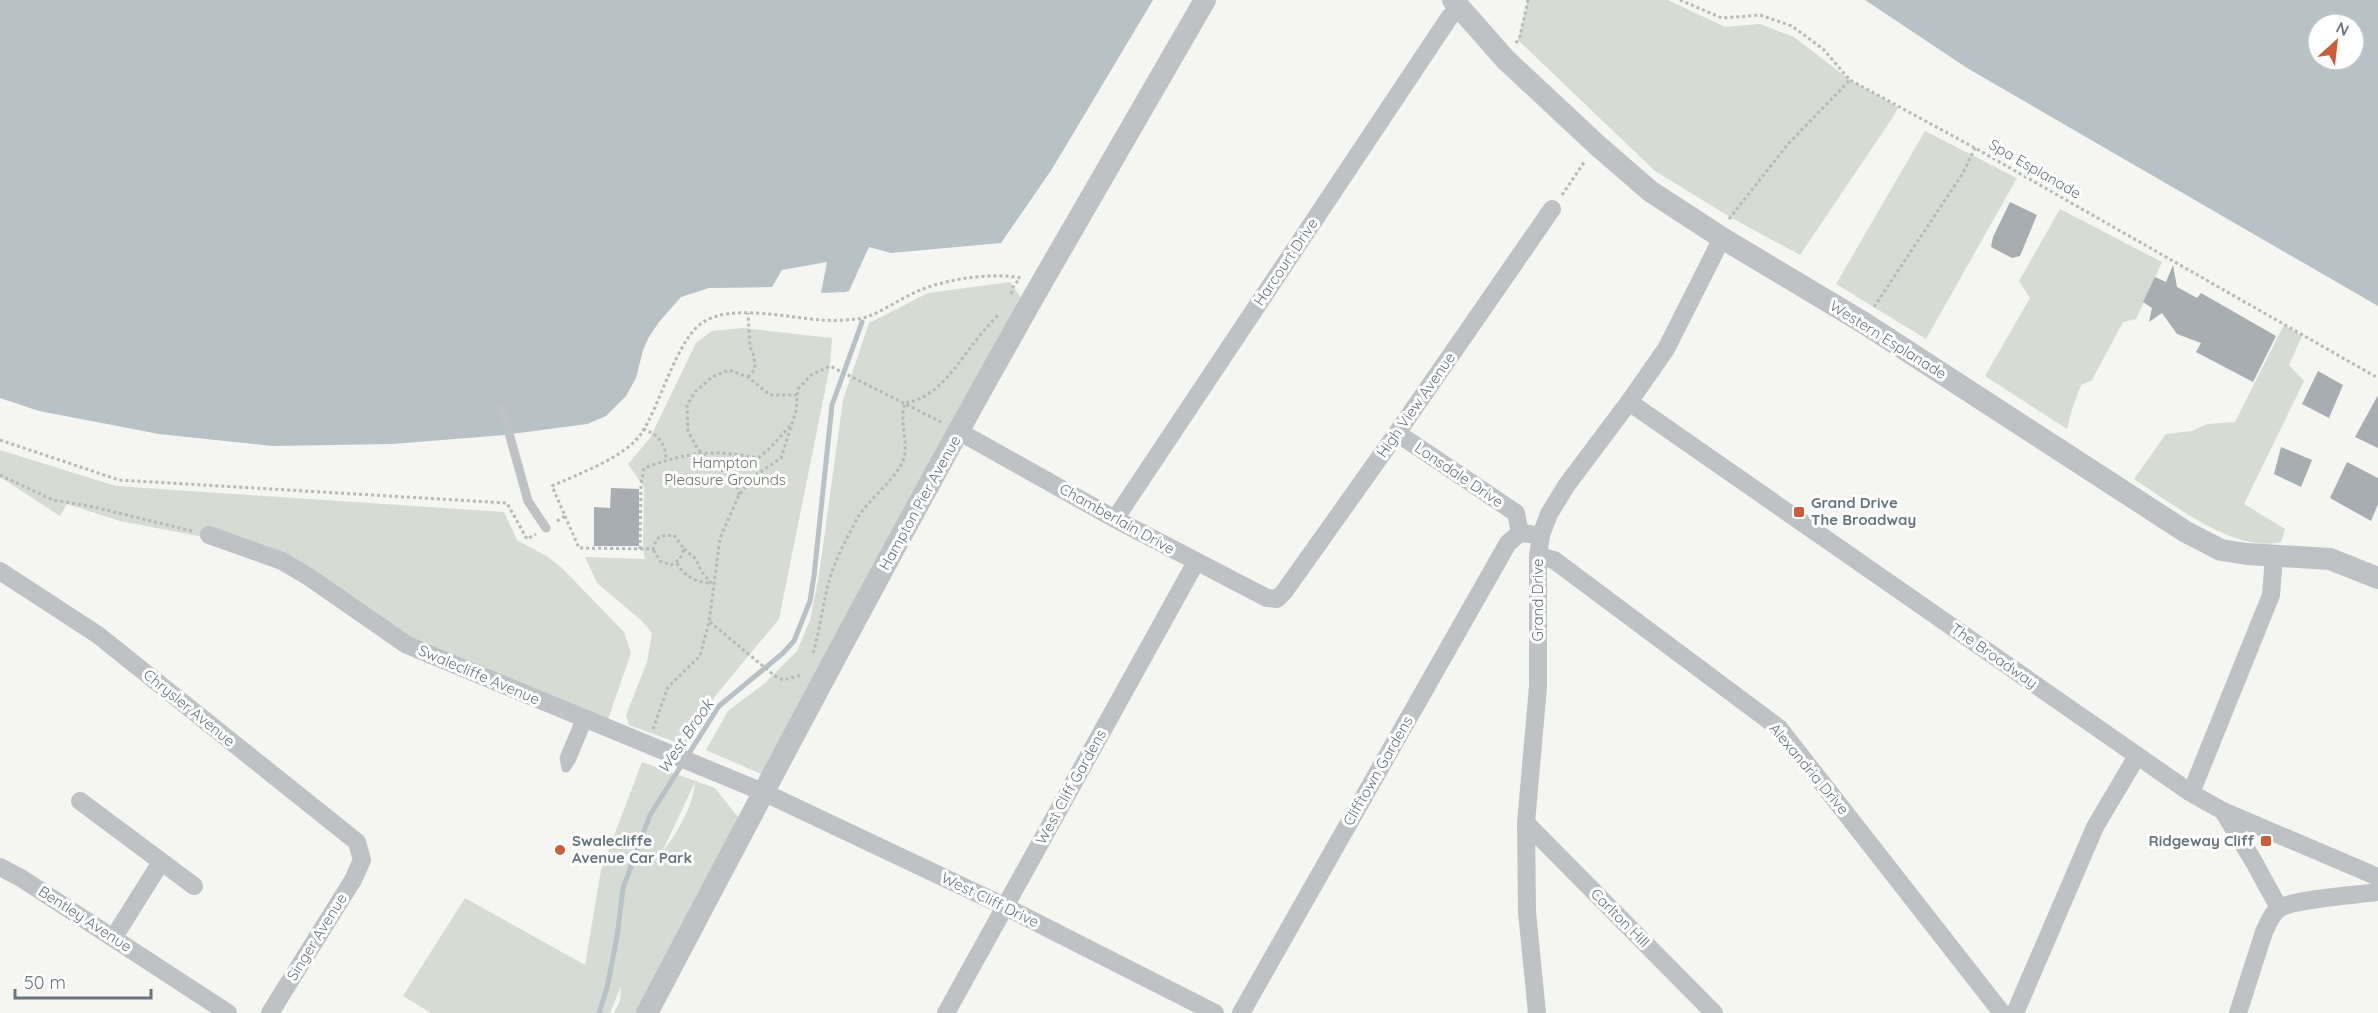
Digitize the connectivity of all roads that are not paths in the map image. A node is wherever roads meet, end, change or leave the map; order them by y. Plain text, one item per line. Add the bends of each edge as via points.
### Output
1 (1205, 0) edge
2 (1456, 4) edge
3 (1552, 209) road end
4 (1722, 238) junction
5 (1629, 402) junction
6 (502, 408) dead end
7 (960, 432) junction
8 (1397, 433) junction
9 (1115, 519) junction
10 (546, 528) road end
11 (1520, 533) junction
12 (209, 535) road end
13 (1541, 535) junction
14 (1538, 556) junction
15 (2274, 556) junction
16 (1196, 562) junction
17 (0, 571) edge
18 (2378, 578) edge
19 (1277, 600) joint
20 (2137, 756) junction
21 (763, 792) junction
22 (2191, 793) junction
23 (80, 801) dead end
24 (2223, 811) junction
25 (1526, 823) junction
26 (362, 860) joint
27 (160, 862) junction
28 (0, 867) edge
29 (2377, 876) edge
30 (194, 886) dead end
31 (1004, 906) junction
32 (2279, 908) junction
33 (114, 938) junction
34 (228, 1013) edge
35 (270, 1013) edge
36 (647, 1013) edge
37 (946, 1013) edge
38 (1215, 1013) edge
39 (1241, 1013) edge
40 (1537, 1013) edge
41 (1714, 1013) edge
42 (2002, 1013) edge
43 (2015, 1013) edge
44 (2238, 1013) edge

1 - 7 street, Hampton Pier Avenue
2 - 4 street, Western Esplanade via 1506,60 1597,145 1650,191
2 - 9 street, Harcourt Drive
3 - 8 street, High View Avenue
4 - 5 street, Grand Drive via 1666,349
4 - 15 street, Western Esplanade via 1863,323 2186,532 2221,550
5 - 13 street, Grand Drive via 1566,486
5 - 20 street, The Broadway
6 - 10 lane via 528,501
7 - 9 street, Chamberlain Drive
7 - 21 street, Hampton Pier Avenue
8 - 11 street, Lonsdale Drive via 1516,513
8 - 19 street, High View Avenue
9 - 16 street, Chamberlain Drive
11 - 13 street
11 - 39 street, Clifftown Gardens via 1508,543
12 - 21 street, Swalecliffe Avenue via 282,561 407,645
13 - 14 street, Grand Drive
14 - 25 street, Grand Drive via 1538,687
14 - 42 street, Alexandria Drive via 1554,560 1779,728
15 - 18 street, Western Esplanade via 2330,559
15 - 22 street via 2271,595
16 - 19 street, Chamberlain Drive
16 - 31 street, West Cliff Gardens
17 - 26 street, Chrysler Avenue via 98,634 357,842
20 - 22 street, The Broadway
20 - 43 street via 2095,827
21 - 31 street, West Cliff Drive
21 - 36 street, Hampton Pier Avenue
22 - 24 street, The Broadway
23 - 27 street
24 - 29 street, The Broadway
24 - 32 street
25 - 40 street, Grand Drive via 1527,912
25 - 41 street, Carlton Hill
26 - 35 street, Singer Avenue
27 - 30 street
27 - 33 street
28 - 33 street, Bentley Avenue
29 - 32 street
31 - 37 street, West Cliff Gardens
31 - 38 street, West Cliff Drive
32 - 44 street via 2264,932
33 - 34 street, Bentley Avenue

